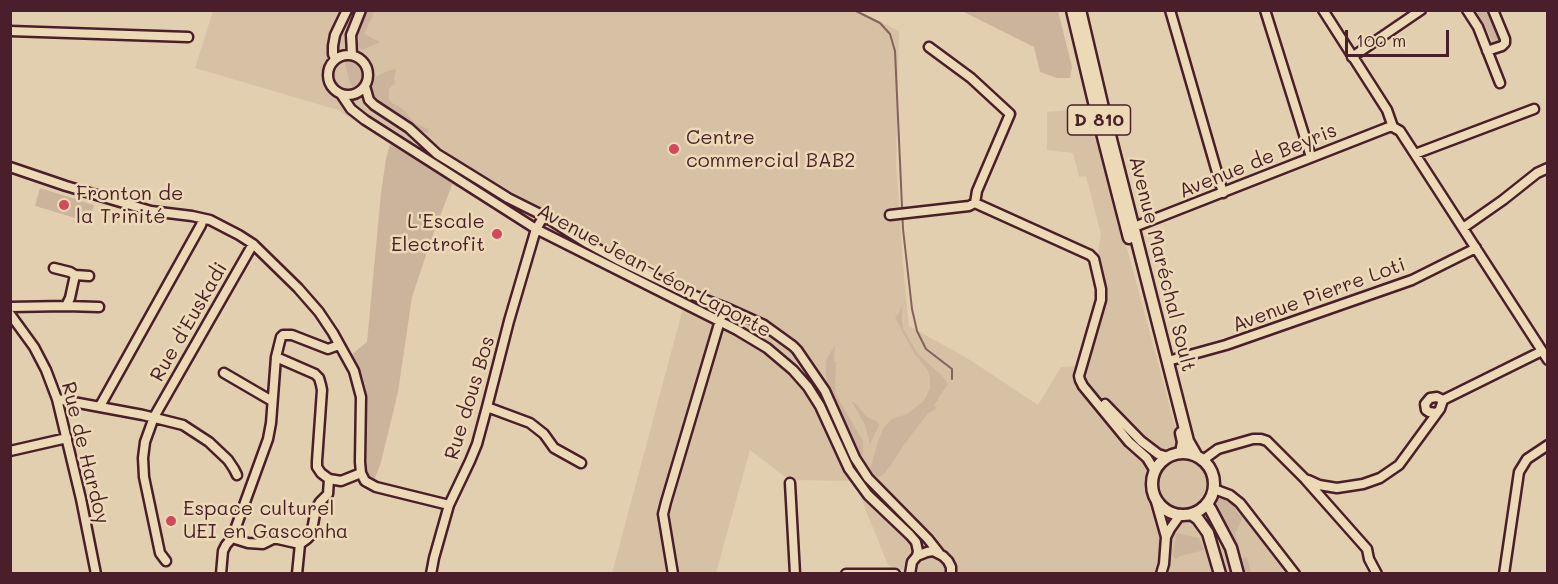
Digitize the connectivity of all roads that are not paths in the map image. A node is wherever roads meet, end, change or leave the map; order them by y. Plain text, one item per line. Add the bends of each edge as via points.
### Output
1 (347, 10) edge
2 (361, 10) edge
3 (1072, 10) edge
4 (1080, 10) edge
5 (1170, 10) edge
6 (1265, 10) edge
7 (1421, 10) edge
8 (1493, 10) edge
9 (1326, 12) edge
10 (1471, 12) edge
11 (10, 32) edge
12 (188, 37) dead end
13 (929, 47) dead end
14 (1487, 51) junction
15 (352, 55) junction
16 (1352, 57) junction
17 (335, 59) junction
18 (1500, 83) dead end
19 (365, 86) junction
20 (341, 94) junction
21 (1534, 109) dead end
22 (1394, 127) junction
23 (1415, 154) junction
24 (1311, 157) junction
25 (10, 167) edge
26 (1548, 168) edge
27 (1223, 193) junction
28 (975, 203) junction
29 (894, 214) dead end
30 (544, 216) junction
31 (203, 219) junction
32 (1131, 228) junction
33 (1462, 228) junction
34 (536, 230) junction
35 (252, 244) junction
36 (1476, 248) junction
37 (54, 268) dead end
38 (75, 275) junction
39 (89, 276) dead end
40 (66, 306) junction
41 (10, 307) edge
42 (99, 307) dead end
43 (724, 307) junction
44 (10, 314) edge
45 (720, 322) junction
46 (339, 345) junction
47 (1542, 351) junction
48 (276, 357) junction
49 (1548, 360) edge
50 (1168, 361) junction
51 (224, 373) dead end
52 (1083, 386) junction
53 (57, 399) junction
54 (1443, 400) junction
55 (272, 401) junction
56 (100, 406) junction
57 (488, 407) junction
58 (1113, 411) junction
59 (1436, 413) junction
60 (154, 417) junction
61 (1116, 425) junction
62 (67, 438) junction
63 (1139, 445) junction
64 (1548, 445) edge
65 (10, 451) edge
66 (1176, 452) junction
67 (1199, 458) junction
68 (581, 463) dead end
69 (1155, 471) junction
70 (361, 473) junction
71 (237, 475) dead end
72 (329, 479) junction
73 (1305, 479) junction
74 (790, 483) dead end
75 (1214, 489) junction
76 (1155, 498) junction
77 (1207, 504) junction
78 (449, 505) junction
79 (1185, 514) junction
80 (1166, 537) junction
81 (232, 538) junction
82 (300, 544) junction
83 (939, 553) junction
84 (917, 556) junction
85 (166, 561) dead end
86 (908, 572) edge
87 (96, 573) edge
88 (221, 573) edge
89 (297, 573) edge
90 (431, 573) edge
91 (673, 573) edge
92 (795, 573) edge
93 (846, 573) edge
94 (895, 573) edge
95 (951, 573) edge
96 (1161, 573) edge
97 (1220, 573) edge
98 (1238, 573) edge
99 (1294, 573) edge
100 (1377, 573) edge
101 (1504, 573) edge

1 - 17 street via 335,35
2 - 15 street via 351,35
3 - 32 main road, D 810
4 - 32 main road, Avenue Maréchal Soult / D 810
5 - 27 street
6 - 24 street
7 - 16 street
8 - 14 street via 1505,43
9 - 16 street
10 - 14 street
11 - 12 street
13 - 28 street via 1010,114
14 - 18 street
15 - 17 street
15 - 19 street via 365,64
16 - 22 street
17 - 20 street via 328,78
19 - 20 street via 353,94
19 - 30 street, Avenue Jean-Léon Laporte via 374,105 409,128 437,154
20 - 34 street, Avenue Jean-Léon Laporte via 365,120
21 - 23 street
22 - 23 street
22 - 24 street, Avenue de Beyris
23 - 33 street
24 - 27 street, Avenue de Beyris
25 - 31 street via 151,211
26 - 33 street
27 - 32 street, Avenue de Beyris
28 - 29 street
28 - 52 street via 1094,259 1101,300 1079,376
30 - 34 street, Rue dous Bos
30 - 43 street, Avenue Jean-Léon Laporte via 620,261
31 - 35 street
31 - 56 street
32 - 50 main road, Avenue Maréchal Soult / D 810
32 - 66 main road, D 810
33 - 36 street
34 - 45 street, Avenue Jean-Léon Laporte
34 - 57 street, Rue dous Bos
35 - 46 street via 319,312
35 - 60 street, Rue d'Euskadi
36 - 47 street
36 - 50 street, Avenue Pierre Loti via 1412,280 1226,345
37 - 38 street
38 - 39 street
38 - 40 street
40 - 41 street
40 - 42 street
43 - 45 street
43 - 83 street, Avenue Jean-Léon Laporte via 764,325 798,350 825,391 865,473
44 - 53 street, Rue de Hardoy via 34,347
45 - 84 street, Avenue Jean-Léon Laporte via 768,348 808,387 849,469 868,495 916,542
45 - 91 street via 663,514
46 - 48 street via 324,349 283,335
46 - 70 street via 360,388
47 - 49 street
47 - 54 street
48 - 55 street
48 - 72 street via 318,378 322,390 317,467
50 - 67 main road, Avenue Maréchal Soult / D 810 via 1188,441
51 - 55 street
52 - 58 street
52 - 61 street
53 - 56 street
53 - 62 street, Rue de Hardoy
54 - 59 street
54 - 59 street via 1427,400 1426,410
55 - 81 street via 268,439
56 - 60 street
57 - 68 street via 530,423 554,448
57 - 78 street, Rue dous Bos via 470,461
58 - 61 street
58 - 63 street
59 - 73 street via 1399,465 1380,478 1338,488
60 - 71 street via 195,432 228,460
60 - 85 street, Rue d'Euskadi via 145,442 144,477 160,553
61 - 63 street
62 - 65 street
62 - 87 street, Rue de Hardoy
63 - 66 street via 1158,454
63 - 69 street
64 - 101 street via 1527,459 1519,472
66 - 67 main road
66 - 69 main road
67 - 73 street via 1218,449 1261,439
67 - 75 main road via 1212,473
69 - 76 main road
70 - 72 street via 341,481
70 - 78 street via 365,481 376,487
72 - 82 street via 328,494 316,509 311,535
73 - 100 street via 1367,549
74 - 92 street
75 - 77 main road
75 - 99 street via 1240,503
76 - 79 main road via 1167,510
76 - 80 street
77 - 79 main road
77 - 98 main road via 1231,548
78 - 90 street, Rue dous Bos
79 - 80 street
79 - 97 main road via 1198,519 1208,533
80 - 96 street
81 - 82 street via 259,544 273,539
81 - 88 street via 223,551
82 - 89 street
83 - 84 street
83 - 95 street, Avenue Jean-Léon Laporte via 948,561
84 - 86 street
93 - 94 street

